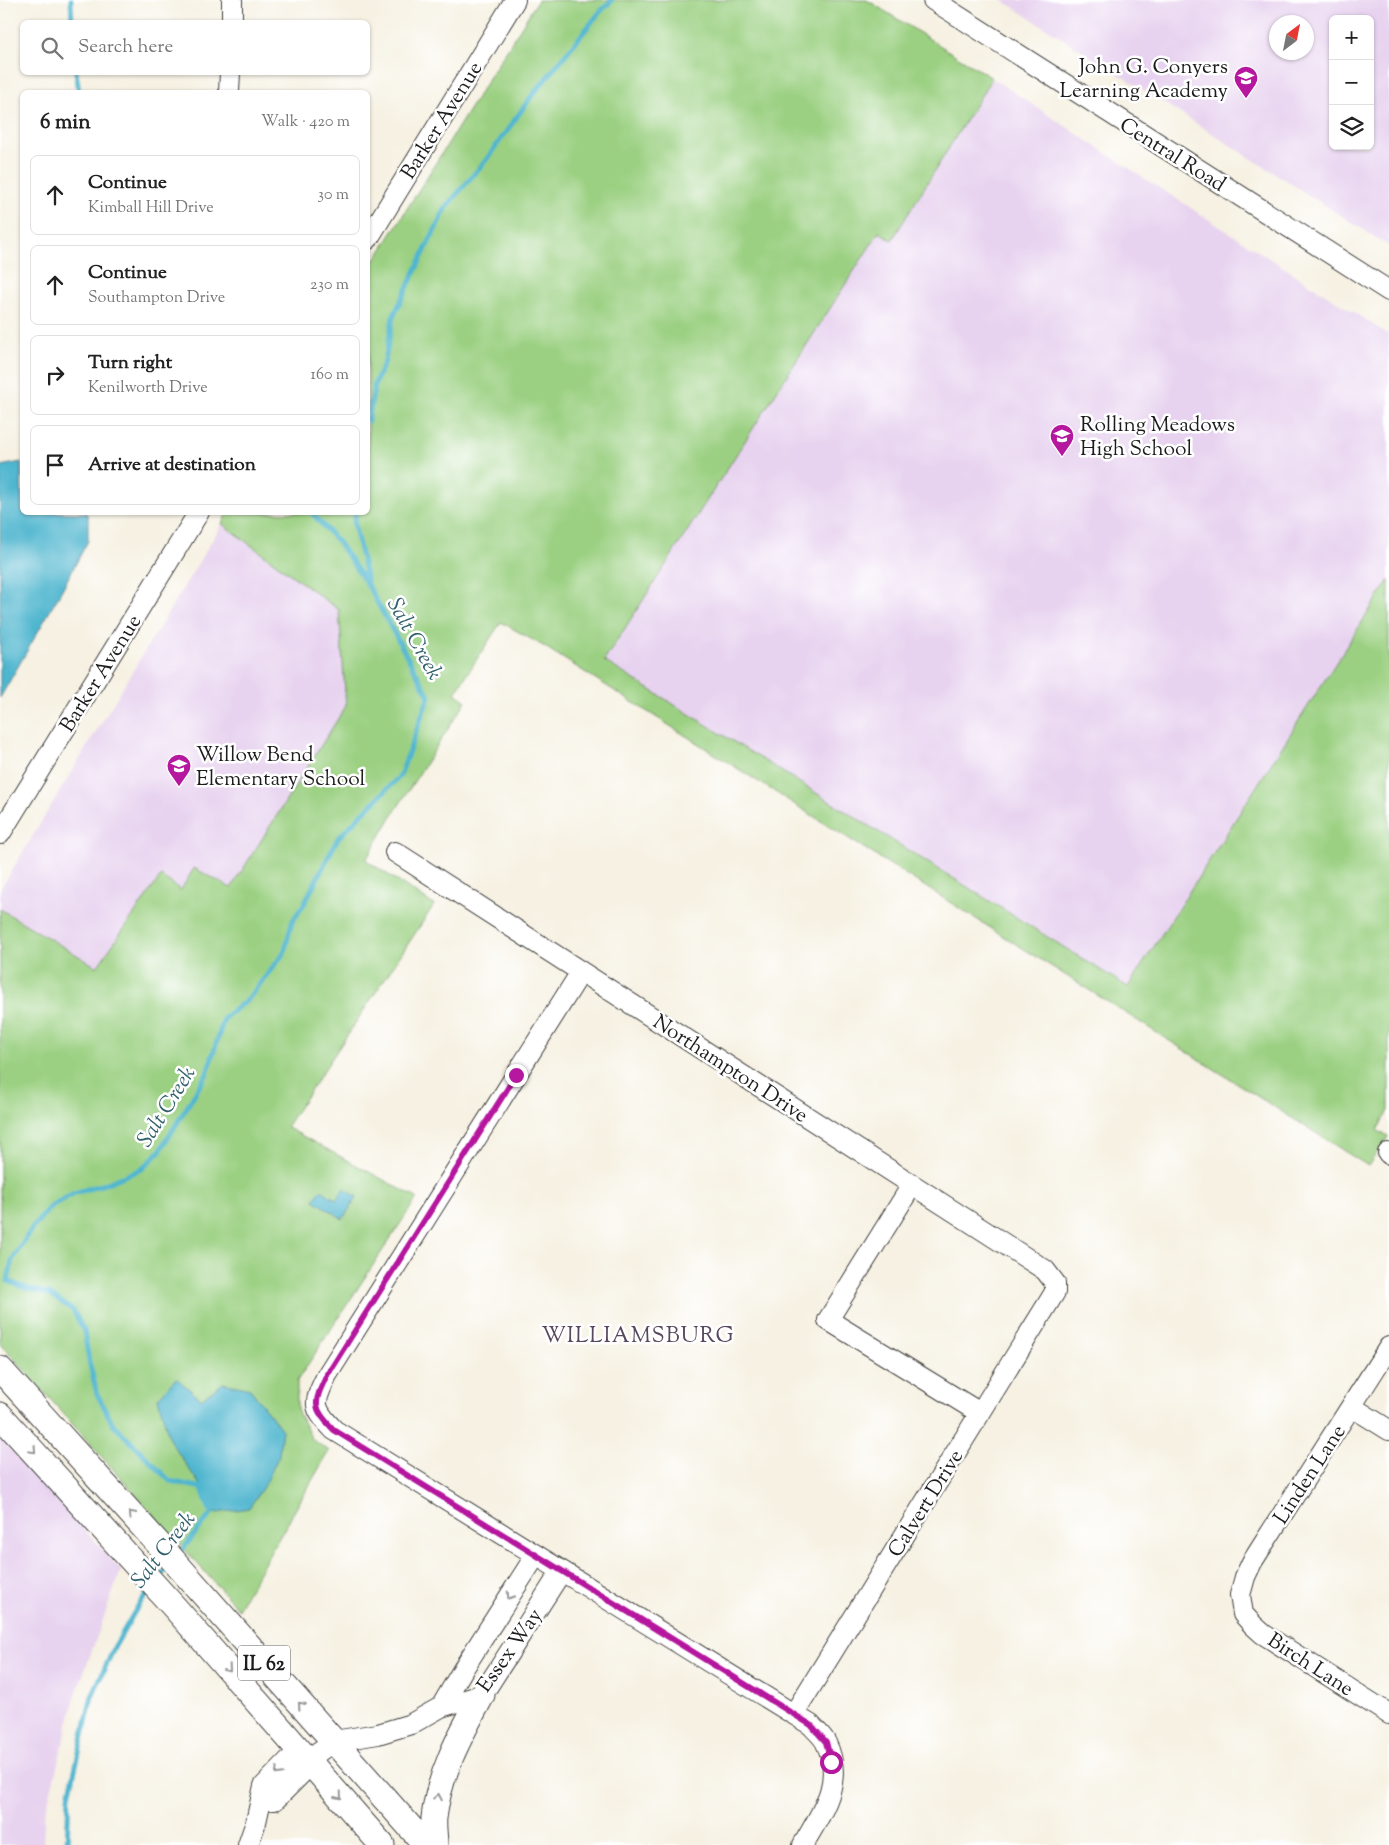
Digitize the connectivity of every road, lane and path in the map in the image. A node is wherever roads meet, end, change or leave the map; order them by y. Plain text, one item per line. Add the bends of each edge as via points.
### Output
1 (232, 0) edge
2 (515, 0) edge
3 (933, 0) edge
4 (232, 20) edge
5 (230, 75) edge
6 (229, 90) edge
7 (370, 236) edge
8 (1389, 291) edge
9 (197, 515) edge
10 (0, 834) edge
11 (395, 852) dead end
12 (581, 972) junction
13 (912, 1184) junction
14 (1056, 1292) joint
15 (1389, 1347) edge
16 (0, 1369) edge
17 (1352, 1407) junction
18 (980, 1413) junction
19 (0, 1415) edge
20 (1389, 1430) edge
21 (536, 1555) junction
22 (561, 1572) junction
23 (1241, 1606) joint
24 (482, 1695) junction
25 (441, 1707) junction
26 (794, 1714) junction
27 (1389, 1714) edge
28 (334, 1741) junction
29 (307, 1760) junction
30 (248, 1845) edge
31 (382, 1845) edge
32 (426, 1845) edge
33 (435, 1845) edge
34 (803, 1845) edge

1 - 4 street
2 - 7 street, Barker Avenue
3 - 8 street, Central Road
5 - 6 street
9 - 10 street, Barker Avenue
11 - 12 street, Northampton Drive
12 - 13 street, Northampton Drive
12 - 21 street via 327,1375 316,1407 334,1430
13 - 14 street, Northampton Drive via 1045,1270 1055,1283
13 - 18 street via 828,1320
14 - 18 street, Calvert Drive
15 - 17 street, Linden Lane
28 -> 16 main road, IL 62
17 - 20 street
17 - 23 street, Linden Lane via 1252,1562 1240,1595
18 - 26 street, Calvert Drive
19 -> 29 main road, IL 62 via 176,1609
21 - 22 street
21 -> 25 street, Essex Way
22 - 24 street, Essex Way
22 - 26 street
23 - 27 street, Birch Lane via 1243,1614 1263,1634
24 - 25 street, Essex Way
33 -> 24 main road via 434,1819 442,1779 460,1735
25 - 28 street, Essex Way via 411,1724 378,1734
26 - 34 street via 811,1725 826,1742 831,1762 829,1799
28 - 29 street, Essex Way
28 - 32 main road, IL 62
29 - 30 street via 289,1760 264,1786
29 -> 31 main road, IL 62

